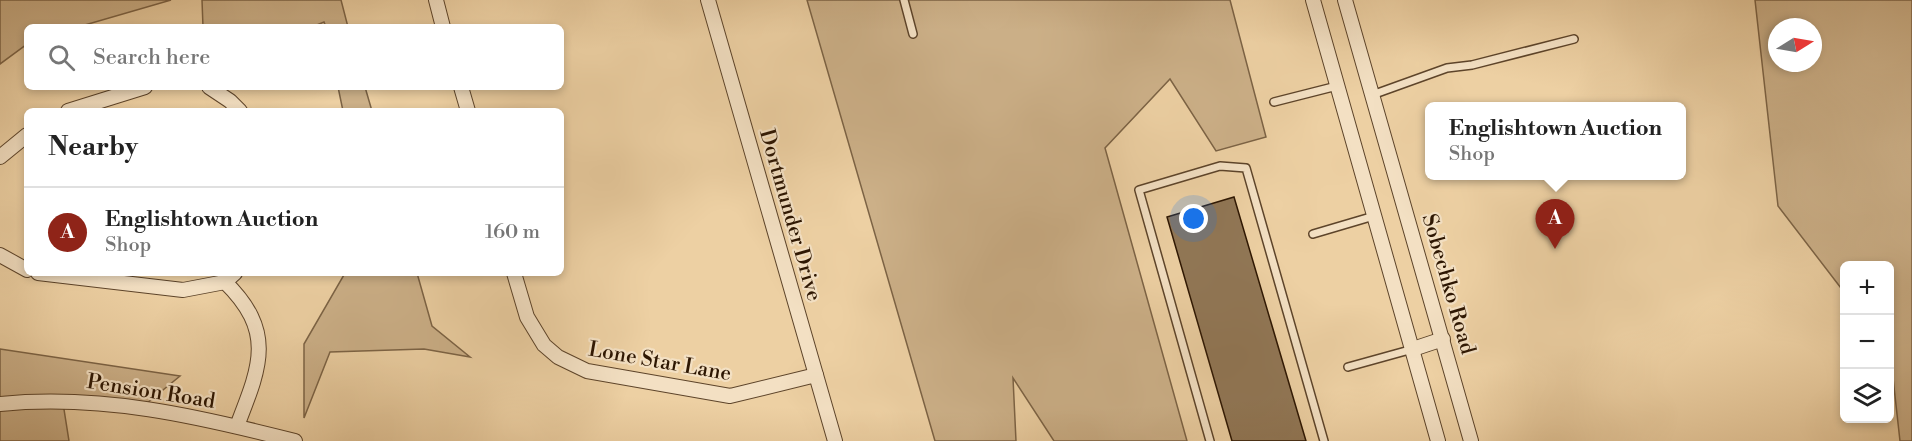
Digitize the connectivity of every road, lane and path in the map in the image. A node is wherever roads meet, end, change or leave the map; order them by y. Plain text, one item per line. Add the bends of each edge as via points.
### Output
1 (435, 0) edge
2 (708, 0) edge
3 (904, 0) edge
4 (1312, 0) edge
5 (1345, 0) edge
6 (442, 24) edge
7 (913, 34) dead end
8 (1574, 39) dead end
9 (1337, 86) junction
10 (135, 90) edge
11 (214, 90) edge
12 (462, 90) edge
13 (1372, 94) junction
14 (1274, 102) dead end
15 (78, 108) edge
16 (237, 108) edge
17 (467, 108) edge
18 (24, 137) edge
19 (0, 157) edge
20 (1374, 216) junction
21 (1313, 234) dead end
22 (0, 255) edge
23 (24, 268) edge
24 (64, 276) edge
25 (515, 276) edge
26 (230, 278) edge
27 (1443, 339) junction
28 (1413, 349) junction
29 (1347, 367) dead end
30 (816, 375) junction
31 (0, 404) edge
32 (237, 426) junction
33 (295, 441) edge
34 (835, 441) edge
35 (1210, 441) edge
36 (1324, 441) edge
37 (1438, 441) edge
38 (1471, 441) edge

1 - 6 street
2 - 30 street, Dortmunder Drive
3 - 7 lane
4 - 9 street
5 - 13 street, Sobechko Road
8 - 13 lane via 1447,68
9 - 14 lane
9 - 20 street
10 - 15 street
11 - 16 street
12 - 17 street
13 - 27 street, Sobechko Road
18 - 19 street
20 - 21 lane
20 - 28 street
22 - 23 street
24 - 26 street via 183,290
25 - 30 street, Lone Star Lane via 527,317 544,345 558,357 587,371 715,396 730,396
26 - 32 street via 252,318 259,343 256,381
27 - 28 street
27 - 38 street, Sobechko Road
28 - 29 lane
28 - 37 street
30 - 34 street, Dortmunder Drive
31 - 32 street, Pension Road via 39,400 114,403
32 - 33 street, Pension Road
35 - 36 lane via 1139,190 1220,166 1246,168

